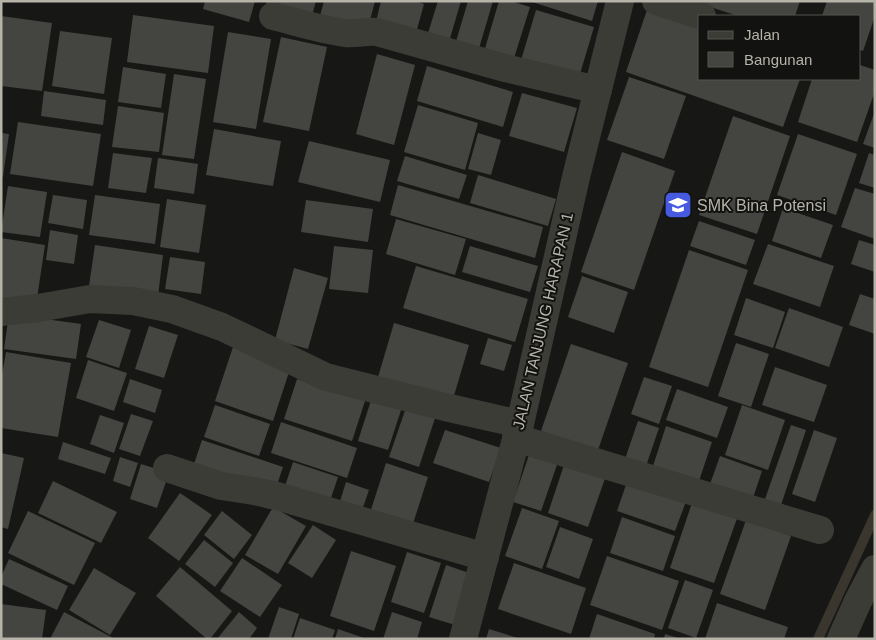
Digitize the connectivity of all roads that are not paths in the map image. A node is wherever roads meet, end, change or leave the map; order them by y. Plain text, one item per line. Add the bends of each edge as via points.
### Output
1 (620, 1) edge
2 (656, 1) edge
3 (699, 15) edge
4 (273, 16) dead end
5 (598, 90) junction
6 (1, 312) edge
7 (518, 431) junction
8 (167, 468) dead end
9 (820, 530) dead end
10 (485, 557) junction
11 (875, 569) edge
12 (462, 639) edge
13 (841, 639) edge

1 - 5 street, JALAN TANJUNG HARAPAN 1
2 - 3 street
4 - 5 street via 348,33 377,32
5 - 7 street, JALAN TANJUNG HARAPAN 1
6 - 7 street via 90,299 133,301 172,309 222,327 326,377 446,407
7 - 9 street
7 - 10 street, JALAN TANJUNG HARAPAN 1
8 - 10 street via 220,486 277,496
10 - 12 street, JALAN TANJUNG HARAPAN 1
11 - 13 street

